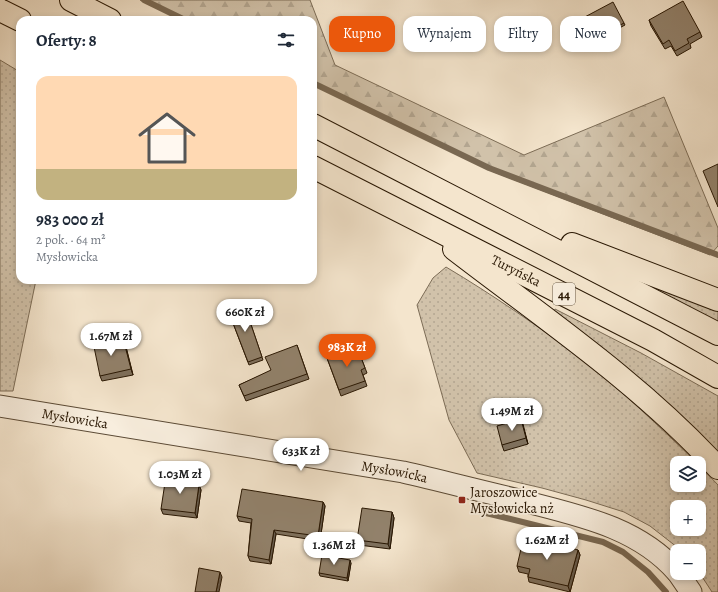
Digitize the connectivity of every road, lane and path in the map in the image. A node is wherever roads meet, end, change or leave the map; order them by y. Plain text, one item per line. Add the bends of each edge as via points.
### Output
1 (71, 0) edge
2 (0, 10) edge
3 (102, 16) edge
4 (16, 18) edge
5 (317, 127) edge
6 (317, 169) edge
7 (472, 206) junction
8 (409, 215) junction
9 (718, 300) edge
10 (718, 334) edge
11 (718, 377) edge
12 (0, 406) edge
13 (718, 468) edge
14 (670, 566) edge
15 (682, 580) edge
16 (691, 592) edge

1 - 3 highway
2 - 4 highway
5 - 7 highway, 44
6 - 8 highway, Turyńska / 44
7 - 9 highway
7 - 10 highway, 44
8 - 11 highway, Turyńska / 44 via 653,340
8 - 13 highway via 593,353 654,405
12 - 14 street, Mysłowicka via 403,472 467,486 607,525 642,542
15 - 16 street, Mysłowicka

